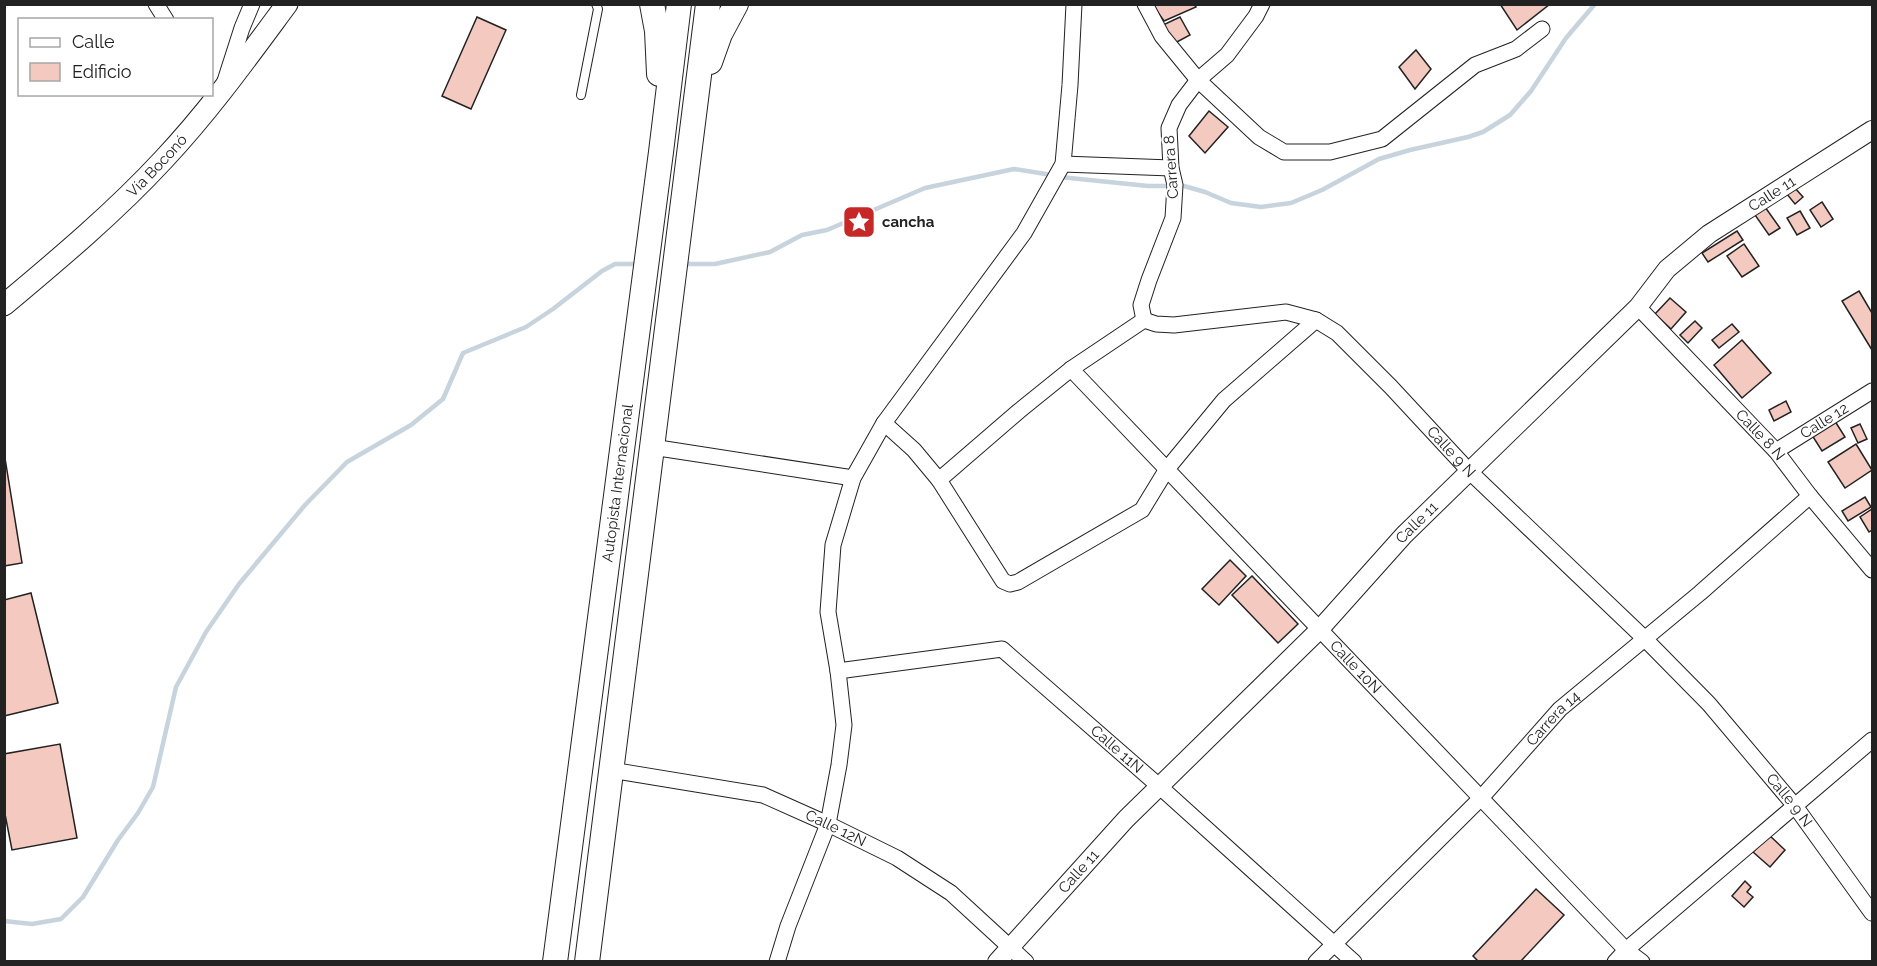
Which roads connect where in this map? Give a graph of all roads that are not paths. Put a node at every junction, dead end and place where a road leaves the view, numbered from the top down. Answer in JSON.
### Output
{"nodes":[{"id":1,"x":156,"y":4,"type":"edge"},
{"id":2,"x":252,"y":4,"type":"edge"},
{"id":3,"x":287,"y":4,"type":"edge"},
{"id":4,"x":596,"y":4,"type":"edge"},
{"id":5,"x":652,"y":4,"type":"edge"},
{"id":6,"x":679,"y":4,"type":"edge"},
{"id":7,"x":708,"y":4,"type":"edge"},
{"id":8,"x":735,"y":4,"type":"edge"},
{"id":9,"x":1074,"y":4,"type":"edge"},
{"id":10,"x":1145,"y":4,"type":"edge"},
{"id":11,"x":1262,"y":4,"type":"edge"},
{"id":12,"x":165,"y":18,"type":"edge"},
{"id":13,"x":1542,"y":29,"type":"dead end"},
{"id":14,"x":1198,"y":80,"type":"junction"},
{"id":15,"x":222,"y":92,"type":"junction"},
{"id":16,"x":581,"y":95,"type":"dead end"},
{"id":17,"x":694,"y":110,"type":"junction"},
{"id":18,"x":1872,"y":132,"type":"edge"},
{"id":19,"x":661,"y":152,"type":"junction"},
{"id":20,"x":1063,"y":164,"type":"junction"},
{"id":21,"x":1171,"y":168,"type":"junction"},
{"id":22,"x":4,"y":305,"type":"edge"},
{"id":23,"x":1638,"y":306,"type":"junction"},
{"id":24,"x":1144,"y":320,"type":"junction"},
{"id":25,"x":1316,"y":320,"type":"junction"},
{"id":26,"x":1071,"y":369,"type":"junction"},
{"id":27,"x":1872,"y":392,"type":"edge"},
{"id":28,"x":884,"y":423,"type":"junction"},
{"id":29,"x":652,"y":447,"type":"junction"},
{"id":30,"x":1776,"y":451,"type":"junction"},
{"id":31,"x":1167,"y":469,"type":"junction"},
{"id":32,"x":1469,"y":471,"type":"junction"},
{"id":33,"x":853,"y":478,"type":"junction"},
{"id":34,"x":939,"y":480,"type":"junction"},
{"id":35,"x":1810,"y":496,"type":"junction"},
{"id":36,"x":1872,"y":570,"type":"edge"},
{"id":37,"x":1319,"y":630,"type":"junction"},
{"id":38,"x":1644,"y":638,"type":"junction"},
{"id":39,"x":838,"y":671,"type":"junction"},
{"id":40,"x":1872,"y":740,"type":"edge"},
{"id":41,"x":611,"y":770,"type":"junction"},
{"id":42,"x":1160,"y":786,"type":"junction"},
{"id":43,"x":1481,"y":798,"type":"junction"},
{"id":44,"x":1796,"y":806,"type":"junction"},
{"id":45,"x":828,"y":824,"type":"junction"},
{"id":46,"x":1872,"y":914,"type":"edge"},
{"id":47,"x":1334,"y":943,"type":"junction"},
{"id":48,"x":1011,"y":947,"type":"junction"},
{"id":49,"x":1626,"y":950,"type":"junction"},
{"id":50,"x":555,"y":962,"type":"edge"},
{"id":51,"x":587,"y":962,"type":"edge"},
{"id":52,"x":777,"y":962,"type":"edge"},
{"id":53,"x":997,"y":962,"type":"edge"},
{"id":54,"x":1026,"y":962,"type":"edge"},
{"id":55,"x":1316,"y":962,"type":"edge"},
{"id":56,"x":1354,"y":962,"type":"edge"},
{"id":57,"x":1615,"y":962,"type":"edge"},
{"id":58,"x":1642,"y":962,"type":"edge"}],
"edges":[{"from":1,"to":12,"type":"street"},
{"from":2,"to":15,"type":"street"},
{"from":3,"to":15,"type":"main road","name":"Vía Boconó"},
{"from":4,"to":16,"type":"lane"},
{"from":5,"to":19,"type":"highway"},
{"from":6,"to":19,"type":"highway","name":"Autopista Internacional"},
{"from":7,"to":17,"type":"highway","name":"Autopista Internacional"},
{"from":8,"to":17,"type":"highway"},
{"from":9,"to":20,"type":"street"},
{"from":10,"to":14,"type":"street"},
{"from":11,"to":14,"type":"street","name":"Carrera 8"},
{"from":13,"to":14,"type":"street"},
{"from":14,"to":21,"type":"street","name":"Carrera 8"},
{"from":15,"to":22,"type":"main road","name":"Vía Boconó"},
{"from":17,"to":29,"type":"highway","name":"Autopista Internacional"},
{"from":18,"to":23,"type":"street","name":"Calle 11"},
{"from":19,"to":50,"type":"highway","name":"Autopista Internacional"},
{"from":20,"to":21,"type":"street"},
{"from":20,"to":28,"type":"street"},
{"from":21,"to":24,"type":"street","name":"Carrera 8"},
{"from":23,"to":30,"type":"street","name":"Calle 8 N"},
{"from":23,"to":32,"type":"street","name":"Calle 11"},
{"from":24,"to":25,"type":"street","name":"Calle 9 N"},
{"from":24,"to":26,"type":"street"},
{"from":25,"to":31,"type":"street"},
{"from":25,"to":32,"type":"street","name":"Calle 9 N"},
{"from":26,"to":31,"type":"street","name":"Calle 10N"},
{"from":26,"to":34,"type":"street"},
{"from":27,"to":30,"type":"street","name":"Calle 12"},
{"from":28,"to":33,"type":"street"},
{"from":28,"to":34,"type":"street"},
{"from":29,"to":33,"type":"street"},
{"from":29,"to":41,"type":"highway","name":"Autopista Internacional"},
{"from":30,"to":35,"type":"street","name":"Calle 8 N"},
{"from":31,"to":34,"type":"street"},
{"from":31,"to":37,"type":"street","name":"Calle 10N"},
{"from":32,"to":37,"type":"street","name":"Calle 11"},
{"from":32,"to":38,"type":"street","name":"Calle 9 N"},
{"from":33,"to":39,"type":"street"},
{"from":35,"to":36,"type":"street","name":"Calle 8 N"},
{"from":35,"to":38,"type":"street","name":"Carrera 14"},
{"from":37,"to":42,"type":"street","name":"Calle 11"},
{"from":37,"to":43,"type":"street","name":"Calle 10N"},
{"from":38,"to":43,"type":"street","name":"Carrera 14"},
{"from":38,"to":44,"type":"street","name":"Calle 9 N"},
{"from":39,"to":42,"type":"street","name":"Calle 11N"},
{"from":39,"to":45,"type":"street"},
{"from":40,"to":44,"type":"street"},
{"from":41,"to":45,"type":"street","name":"Calle 12N"},
{"from":41,"to":51,"type":"highway","name":"Autopista Internacional"},
{"from":42,"to":47,"type":"street","name":"Calle 11N"},
{"from":42,"to":48,"type":"street","name":"Calle 11"},
{"from":43,"to":47,"type":"street","name":"Carrera 14"},
{"from":43,"to":49,"type":"street","name":"Calle 10N"},
{"from":44,"to":46,"type":"street","name":"Calle 9 N"},
{"from":44,"to":49,"type":"street"},
{"from":45,"to":48,"type":"street","name":"Calle 12N"},
{"from":45,"to":52,"type":"street"},
{"from":47,"to":55,"type":"street","name":"Carrera 14"},
{"from":47,"to":56,"type":"street","name":"Calle 11N"},
{"from":48,"to":53,"type":"street","name":"Calle 11"},
{"from":48,"to":54,"type":"street","name":"Calle 12N"},
{"from":49,"to":57,"type":"street"},
{"from":49,"to":58,"type":"street","name":"Calle 10N"}]}
